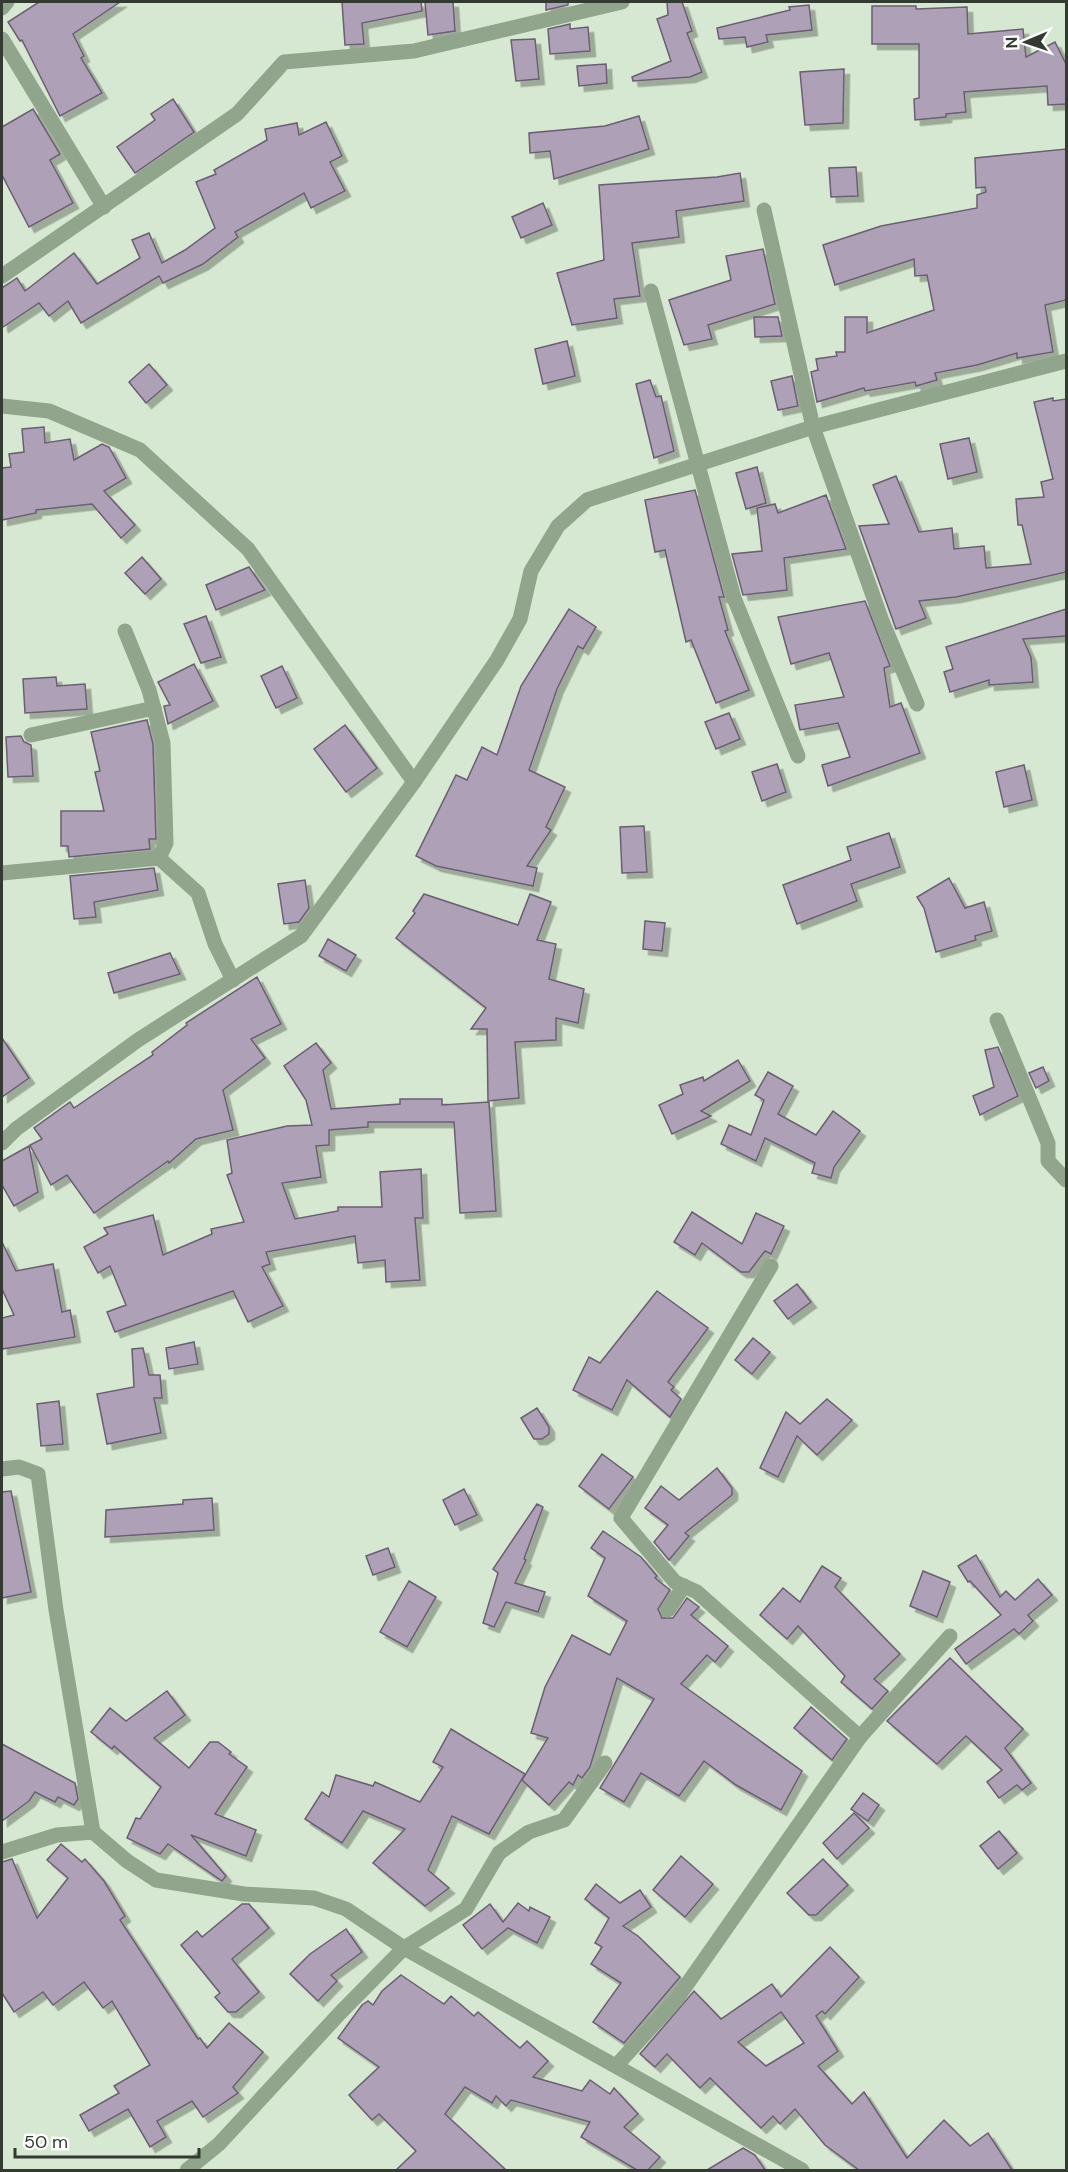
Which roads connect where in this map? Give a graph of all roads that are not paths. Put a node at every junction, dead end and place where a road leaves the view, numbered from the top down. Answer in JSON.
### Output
{"nodes":[{"id":1,"x":7,"y":2,"type":"edge"},
{"id":2,"x":622,"y":2,"type":"edge"},
{"id":3,"x":2,"y":8,"type":"edge"},
{"id":4,"x":2,"y":39,"type":"edge"},
{"id":5,"x":104,"y":207,"type":"junction"},
{"id":6,"x":764,"y":210,"type":"dead end"},
{"id":7,"x":2,"y":276,"type":"edge"},
{"id":8,"x":651,"y":291,"type":"dead end"},
{"id":9,"x":1066,"y":362,"type":"edge"},
{"id":10,"x":2,"y":406,"type":"edge"},
{"id":11,"x":813,"y":427,"type":"junction"},
{"id":12,"x":697,"y":464,"type":"junction"},
{"id":13,"x":125,"y":631,"type":"dead end"},
{"id":14,"x":917,"y":704,"type":"dead end"},
{"id":15,"x":154,"y":708,"type":"junction"},
{"id":16,"x":31,"y":735,"type":"dead end"},
{"id":17,"x":798,"y":756,"type":"dead end"},
{"id":18,"x":414,"y":782,"type":"junction"},
{"id":19,"x":159,"y":858,"type":"junction"},
{"id":20,"x":2,"y":873,"type":"edge"},
{"id":21,"x":233,"y":980,"type":"junction"},
{"id":22,"x":997,"y":1020,"type":"dead end"},
{"id":23,"x":2,"y":1143,"type":"edge"},
{"id":24,"x":1066,"y":1180,"type":"edge"},
{"id":25,"x":771,"y":1266,"type":"dead end"},
{"id":26,"x":2,"y":1469,"type":"edge"},
{"id":27,"x":684,"y":1586,"type":"junction"},
{"id":28,"x":668,"y":1610,"type":"dead end"},
{"id":29,"x":951,"y":1636,"type":"dead end"},
{"id":30,"x":860,"y":1737,"type":"junction"},
{"id":31,"x":605,"y":1763,"type":"dead end"},
{"id":32,"x":93,"y":1832,"type":"junction"},
{"id":33,"x":2,"y":1852,"type":"edge"},
{"id":34,"x":404,"y":1948,"type":"junction"},
{"id":35,"x":616,"y":2066,"type":"junction"},
{"id":36,"x":187,"y":2170,"type":"edge"},
{"id":37,"x":802,"y":2170,"type":"edge"}],
"edges":[{"from":1,"to":3,"type":"street"},
{"from":2,"to":5,"type":"street"},
{"from":4,"to":5,"type":"street"},
{"from":5,"to":7,"type":"street"},
{"from":6,"to":11,"type":"street"},
{"from":8,"to":12,"type":"street"},
{"from":9,"to":11,"type":"street"},
{"from":10,"to":18,"type":"street"},
{"from":11,"to":12,"type":"street"},
{"from":11,"to":14,"type":"street"},
{"from":12,"to":17,"type":"street"},
{"from":12,"to":18,"type":"street"},
{"from":13,"to":15,"type":"street"},
{"from":15,"to":16,"type":"street"},
{"from":15,"to":19,"type":"street"},
{"from":18,"to":21,"type":"street"},
{"from":19,"to":20,"type":"street"},
{"from":19,"to":21,"type":"street"},
{"from":21,"to":23,"type":"street"},
{"from":22,"to":24,"type":"street"},
{"from":25,"to":27,"type":"street"},
{"from":26,"to":32,"type":"street"},
{"from":27,"to":28,"type":"street"},
{"from":27,"to":30,"type":"street"},
{"from":29,"to":30,"type":"street"},
{"from":30,"to":35,"type":"street"},
{"from":31,"to":34,"type":"street"},
{"from":32,"to":33,"type":"street"},
{"from":32,"to":34,"type":"street"},
{"from":34,"to":35,"type":"street"},
{"from":34,"to":36,"type":"street"},
{"from":35,"to":37,"type":"street"}]}
